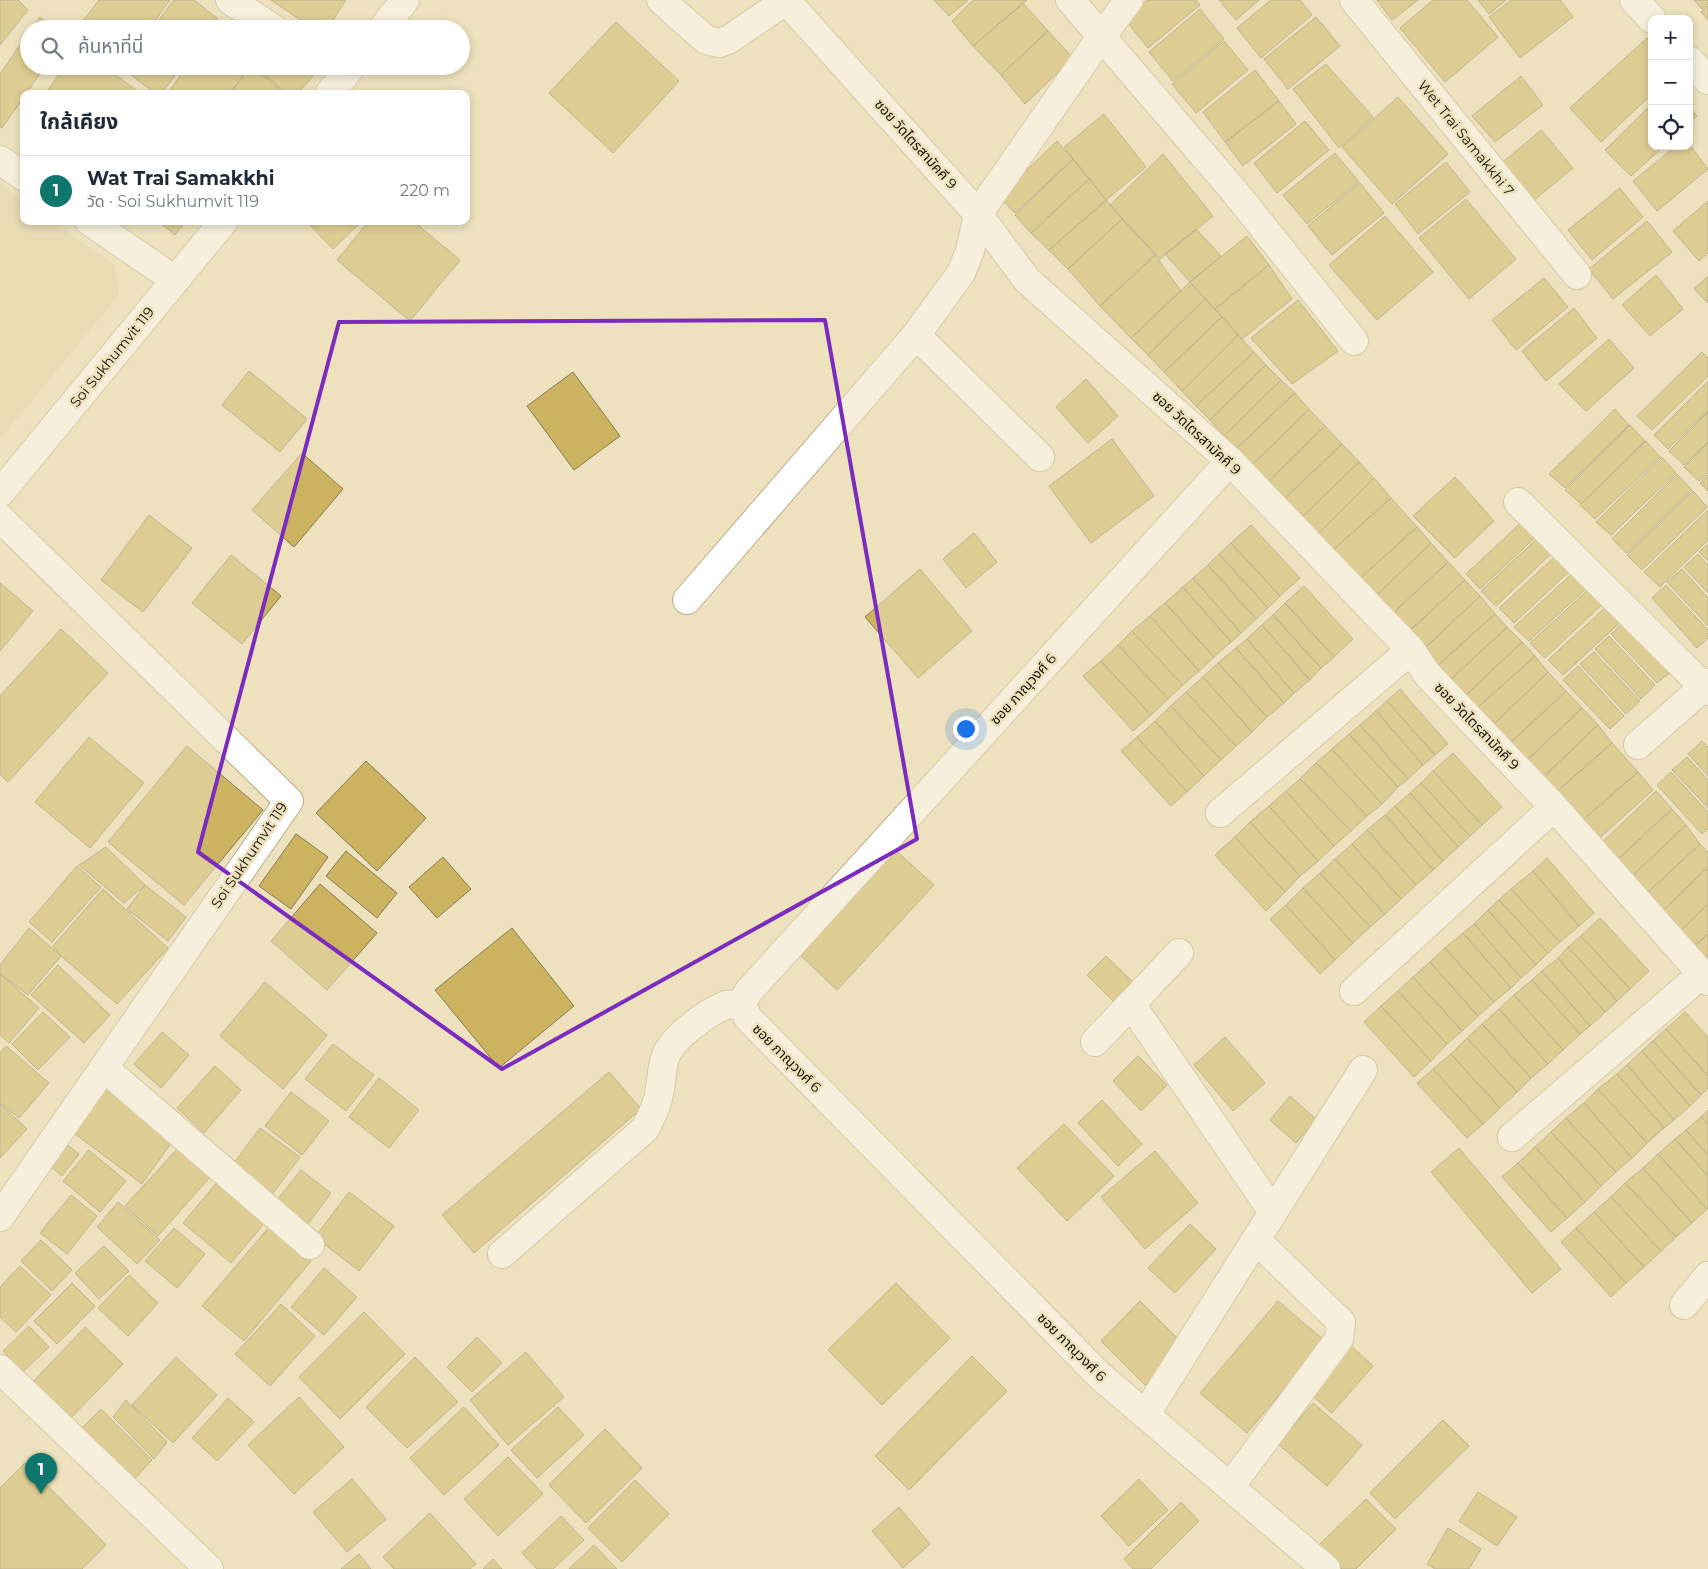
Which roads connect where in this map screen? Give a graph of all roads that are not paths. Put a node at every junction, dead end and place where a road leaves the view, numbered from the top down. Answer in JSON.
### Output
{"nodes":[{"id":1,"x":230,"y":0,"type":"edge"},
{"id":2,"x":405,"y":0,"type":"edge"},
{"id":3,"x":660,"y":0,"type":"edge"},
{"id":4,"x":1070,"y":0,"type":"edge"},
{"id":5,"x":1129,"y":0,"type":"edge"},
{"id":6,"x":1354,"y":0,"type":"edge"},
{"id":7,"x":1634,"y":0,"type":"edge"},
{"id":8,"x":1648,"y":15,"type":"edge"},
{"id":9,"x":260,"y":20,"type":"edge"},
{"id":10,"x":389,"y":20,"type":"edge"},
{"id":11,"x":1101,"y":37,"type":"junction"},
{"id":12,"x":1693,"y":64,"type":"edge"},
{"id":13,"x":1708,"y":80,"type":"edge"},
{"id":14,"x":0,"y":160,"type":"edge"},
{"id":15,"x":20,"y":174,"type":"edge"},
{"id":16,"x":978,"y":214,"type":"junction"},
{"id":17,"x":95,"y":225,"type":"edge"},
{"id":18,"x":221,"y":225,"type":"edge"},
{"id":19,"x":1577,"y":276,"type":"dead end"},
{"id":20,"x":175,"y":280,"type":"junction"},
{"id":21,"x":916,"y":335,"type":"junction"},
{"id":22,"x":1354,"y":341,"type":"dead end"},
{"id":23,"x":1040,"y":457,"type":"dead end"},
{"id":24,"x":1230,"y":461,"type":"junction"},
{"id":25,"x":0,"y":493,"type":"edge"},
{"id":26,"x":1518,"y":502,"type":"dead end"},
{"id":27,"x":0,"y":518,"type":"edge"},
{"id":28,"x":687,"y":600,"type":"dead end"},
{"id":29,"x":1411,"y":650,"type":"junction"},
{"id":30,"x":1707,"y":687,"type":"edge"},
{"id":31,"x":1638,"y":745,"type":"dead end"},
{"id":32,"x":1554,"y":807,"type":"junction"},
{"id":33,"x":1220,"y":813,"type":"dead end"},
{"id":34,"x":1179,"y":953,"type":"dead end"},
{"id":35,"x":1705,"y":978,"type":"edge"},
{"id":36,"x":1354,"y":991,"type":"dead end"},
{"id":37,"x":1131,"y":1004,"type":"junction"},
{"id":38,"x":742,"y":1005,"type":"junction"},
{"id":39,"x":1095,"y":1042,"type":"dead end"},
{"id":40,"x":104,"y":1068,"type":"junction"},
{"id":41,"x":1363,"y":1070,"type":"dead end"},
{"id":42,"x":1512,"y":1137,"type":"dead end"},
{"id":43,"x":1273,"y":1212,"type":"junction"},
{"id":44,"x":0,"y":1217,"type":"edge"},
{"id":45,"x":1256,"y":1240,"type":"junction"},
{"id":46,"x":310,"y":1246,"type":"dead end"},
{"id":47,"x":502,"y":1254,"type":"dead end"},
{"id":48,"x":1708,"y":1276,"type":"edge"},
{"id":49,"x":1684,"y":1305,"type":"dead end"},
{"id":50,"x":0,"y":1370,"type":"edge"},
{"id":51,"x":1145,"y":1415,"type":"junction"},
{"id":52,"x":1230,"y":1487,"type":"junction"},
{"id":53,"x":209,"y":1569,"type":"edge"},
{"id":54,"x":1326,"y":1569,"type":"edge"}],
"edges":[{"from":1,"to":9,"type":"street"},
{"from":2,"to":10,"type":"street"},
{"from":3,"to":16,"type":"street","name":"ซอย วัดไตรสามัคคี 9"},
{"from":4,"to":11,"type":"street"},
{"from":5,"to":11,"type":"street"},
{"from":6,"to":19,"type":"street","name":"Wet Trai Samakkhi 7"},
{"from":7,"to":8,"type":"street"},
{"from":11,"to":16,"type":"street"},
{"from":11,"to":22,"type":"street"},
{"from":12,"to":13,"type":"street"},
{"from":14,"to":15,"type":"street"},
{"from":16,"to":21,"type":"street"},
{"from":16,"to":24,"type":"street","name":"ซอย วัดไตรสามัคคี 9"},
{"from":17,"to":20,"type":"street"},
{"from":18,"to":20,"type":"street","name":"Soi Sukhumvit 119"},
{"from":20,"to":25,"type":"street","name":"Soi Sukhumvit 119"},
{"from":21,"to":23,"type":"street"},
{"from":21,"to":28,"type":"street"},
{"from":24,"to":29,"type":"street","name":"ซอย วัดไตรสามัคคี 9"},
{"from":24,"to":38,"type":"street","name":"ซอย ภาณุวงศ์ 6"},
{"from":26,"to":30,"type":"street"},
{"from":27,"to":40,"type":"street","name":"Soi Sukhumvit 119"},
{"from":29,"to":32,"type":"street","name":"ซอย วัดไตรสามัคคี 9"},
{"from":29,"to":33,"type":"street"},
{"from":30,"to":31,"type":"street"},
{"from":32,"to":35,"type":"street","name":"ซอย วัดไตรสามัคคี 9"},
{"from":32,"to":36,"type":"street"},
{"from":34,"to":37,"type":"street"},
{"from":35,"to":42,"type":"street"},
{"from":37,"to":39,"type":"street"},
{"from":37,"to":43,"type":"street"},
{"from":38,"to":47,"type":"street"},
{"from":38,"to":51,"type":"street","name":"ซอย ภาณุวงศ์ 6"},
{"from":40,"to":44,"type":"street","name":"Soi Sukhumvit 119"},
{"from":40,"to":46,"type":"street"},
{"from":41,"to":43,"type":"street"},
{"from":43,"to":45,"type":"street"},
{"from":45,"to":51,"type":"street"},
{"from":45,"to":52,"type":"street"},
{"from":48,"to":49,"type":"street"},
{"from":50,"to":53,"type":"street"},
{"from":51,"to":52,"type":"street","name":"ซอย ภาณุวงศ์ 6"},
{"from":52,"to":54,"type":"street","name":"ซอย ภาณุวงศ์ 6"}]}
